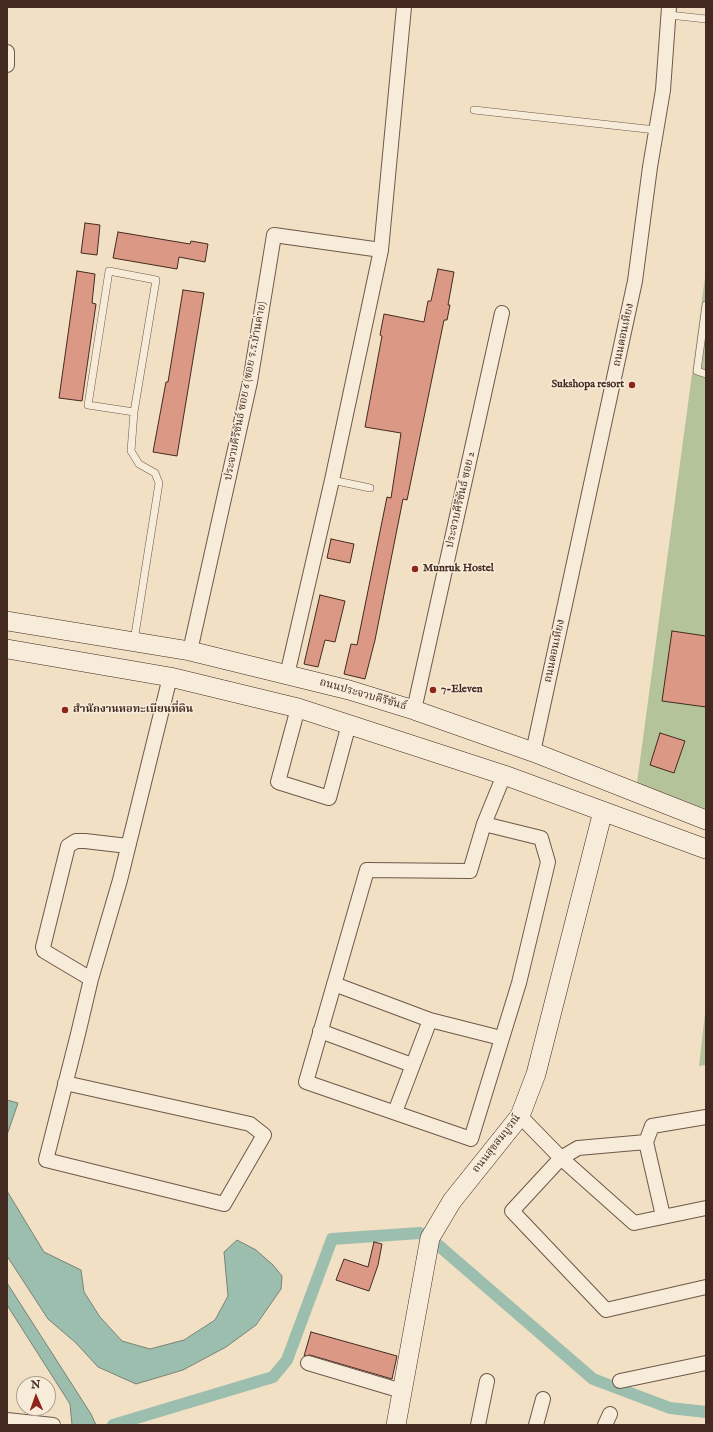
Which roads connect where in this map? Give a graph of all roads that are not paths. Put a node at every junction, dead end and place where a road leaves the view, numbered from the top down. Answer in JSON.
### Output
{"nodes":[{"id":1,"x":404,"y":7,"type":"edge"},
{"id":2,"x":669,"y":11,"type":"edge"},
{"id":3,"x":706,"y":19,"type":"edge"},
{"id":4,"x":7,"y":52,"type":"edge"},
{"id":5,"x":7,"y":64,"type":"edge"},
{"id":6,"x":474,"y":110,"type":"dead end"},
{"id":7,"x":656,"y":130,"type":"junction"},
{"id":8,"x":381,"y":250,"type":"junction"},
{"id":9,"x":706,"y":305,"type":"edge"},
{"id":10,"x":502,"y":313,"type":"dead end"},
{"id":11,"x":706,"y":374,"type":"edge"},
{"id":12,"x":134,"y":412,"type":"junction"},
{"id":13,"x":332,"y":480,"type":"junction"},
{"id":14,"x":370,"y":488,"type":"dead end"},
{"id":15,"x":7,"y":621,"type":"edge"},
{"id":16,"x":134,"y":642,"type":"junction"},
{"id":17,"x":7,"y":648,"type":"edge"},
{"id":18,"x":190,"y":652,"type":"junction"},
{"id":19,"x":287,"y":675,"type":"junction"},
{"id":20,"x":170,"y":677,"type":"junction"},
{"id":21,"x":298,"y":708,"type":"junction"},
{"id":22,"x":414,"y":710,"type":"junction"},
{"id":23,"x":349,"y":724,"type":"junction"},
{"id":24,"x":533,"y":752,"type":"junction"},
{"id":25,"x":504,"y":775,"type":"junction"},
{"id":26,"x":603,"y":811,"type":"junction"},
{"id":27,"x":706,"y":820,"type":"edge"},
{"id":28,"x":484,"y":824,"type":"junction"},
{"id":29,"x":128,"y":846,"type":"junction"},
{"id":30,"x":706,"y":849,"type":"edge"},
{"id":31,"x":91,"y":979,"type":"junction"},
{"id":32,"x":334,"y":984,"type":"junction"},
{"id":33,"x":430,"y":1020,"type":"junction"},
{"id":34,"x":320,"y":1031,"type":"junction"},
{"id":35,"x":501,"y":1038,"type":"junction"},
{"id":36,"x":412,"y":1065,"type":"junction"},
{"id":37,"x":65,"y":1083,"type":"junction"},
{"id":38,"x":395,"y":1112,"type":"junction"},
{"id":39,"x":520,"y":1116,"type":"junction"},
{"id":40,"x":706,"y":1117,"type":"edge"},
{"id":41,"x":646,"y":1142,"type":"junction"},
{"id":42,"x":561,"y":1158,"type":"junction"},
{"id":43,"x":706,"y":1208,"type":"edge"},
{"id":44,"x":663,"y":1216,"type":"junction"},
{"id":45,"x":706,"y":1287,"type":"edge"},
{"id":46,"x":308,"y":1362,"type":"dead end"},
{"id":47,"x":706,"y":1363,"type":"edge"},
{"id":48,"x":620,"y":1380,"type":"dead end"},
{"id":49,"x":487,"y":1381,"type":"dead end"},
{"id":50,"x":402,"y":1391,"type":"junction"},
{"id":51,"x":542,"y":1399,"type":"dead end"},
{"id":52,"x":7,"y":1420,"type":"edge"},
{"id":53,"x":53,"y":1425,"type":"edge"},
{"id":54,"x":396,"y":1425,"type":"edge"},
{"id":55,"x":478,"y":1425,"type":"edge"},
{"id":56,"x":536,"y":1425,"type":"edge"}],
"edges":[{"from":1,"to":8,"type":"street"},
{"from":2,"to":3,"type":"lane"},
{"from":2,"to":7,"type":"street","name":"ถนนดอนเหียง"},
{"from":4,"to":5,"type":"street"},
{"from":6,"to":7,"type":"lane"},
{"from":7,"to":24,"type":"street","name":"ถนนดอนเหียง"},
{"from":8,"to":13,"type":"street"},
{"from":8,"to":18,"type":"street","name":"ประจวบคีรีขันธ์ ซอย 6 (ซอย ร.ร.บ้านค่าย)"},
{"from":9,"to":11,"type":"lane"},
{"from":10,"to":22,"type":"street","name":"ประจวบคีรีขันธ์ ซอย 2"},
{"from":12,"to":12,"type":"lane"},
{"from":12,"to":16,"type":"lane"},
{"from":13,"to":14,"type":"lane"},
{"from":13,"to":19,"type":"street"},
{"from":15,"to":16,"type":"main road","name":"ถนนประจวบคีรีขันธ์"},
{"from":16,"to":18,"type":"main road","name":"ถนนประจวบคีรีขันธ์"},
{"from":17,"to":20,"type":"main road"},
{"from":18,"to":19,"type":"main road","name":"ถนนประจวบคีรีขันธ์"},
{"from":19,"to":22,"type":"main road","name":"ถนนประจวบคีรีขันธ์"},
{"from":20,"to":21,"type":"main road"},
{"from":20,"to":29,"type":"street"},
{"from":21,"to":23,"type":"main road"},
{"from":21,"to":23,"type":"street"},
{"from":22,"to":24,"type":"main road","name":"ถนนประจวบคีรีขันธ์"},
{"from":23,"to":25,"type":"main road"},
{"from":24,"to":27,"type":"main road","name":"ถนนประจวบคีรีขันธ์"},
{"from":25,"to":26,"type":"main road"},
{"from":25,"to":28,"type":"street"},
{"from":26,"to":30,"type":"main road"},
{"from":26,"to":39,"type":"main road","name":"ถนนสุขสมบูรณ์"},
{"from":28,"to":32,"type":"street"},
{"from":28,"to":35,"type":"street"},
{"from":29,"to":31,"type":"street"},
{"from":29,"to":31,"type":"street"},
{"from":31,"to":37,"type":"street"},
{"from":32,"to":33,"type":"street"},
{"from":32,"to":34,"type":"street"},
{"from":33,"to":35,"type":"street"},
{"from":33,"to":36,"type":"street"},
{"from":34,"to":36,"type":"street"},
{"from":34,"to":38,"type":"street"},
{"from":35,"to":38,"type":"street"},
{"from":36,"to":38,"type":"street"},
{"from":37,"to":37,"type":"street"},
{"from":39,"to":42,"type":"street"},
{"from":39,"to":50,"type":"main road","name":"ถนนสุขสมบูรณ์"},
{"from":40,"to":41,"type":"street"},
{"from":41,"to":42,"type":"street"},
{"from":41,"to":44,"type":"street"},
{"from":42,"to":44,"type":"street"},
{"from":42,"to":45,"type":"street"},
{"from":43,"to":44,"type":"street"},
{"from":46,"to":50,"type":"street"},
{"from":47,"to":48,"type":"street"},
{"from":49,"to":55,"type":"street"},
{"from":50,"to":54,"type":"main road","name":"ถนนสุขสมบูรณ์"},
{"from":51,"to":56,"type":"street"},
{"from":52,"to":53,"type":"street"}]}
